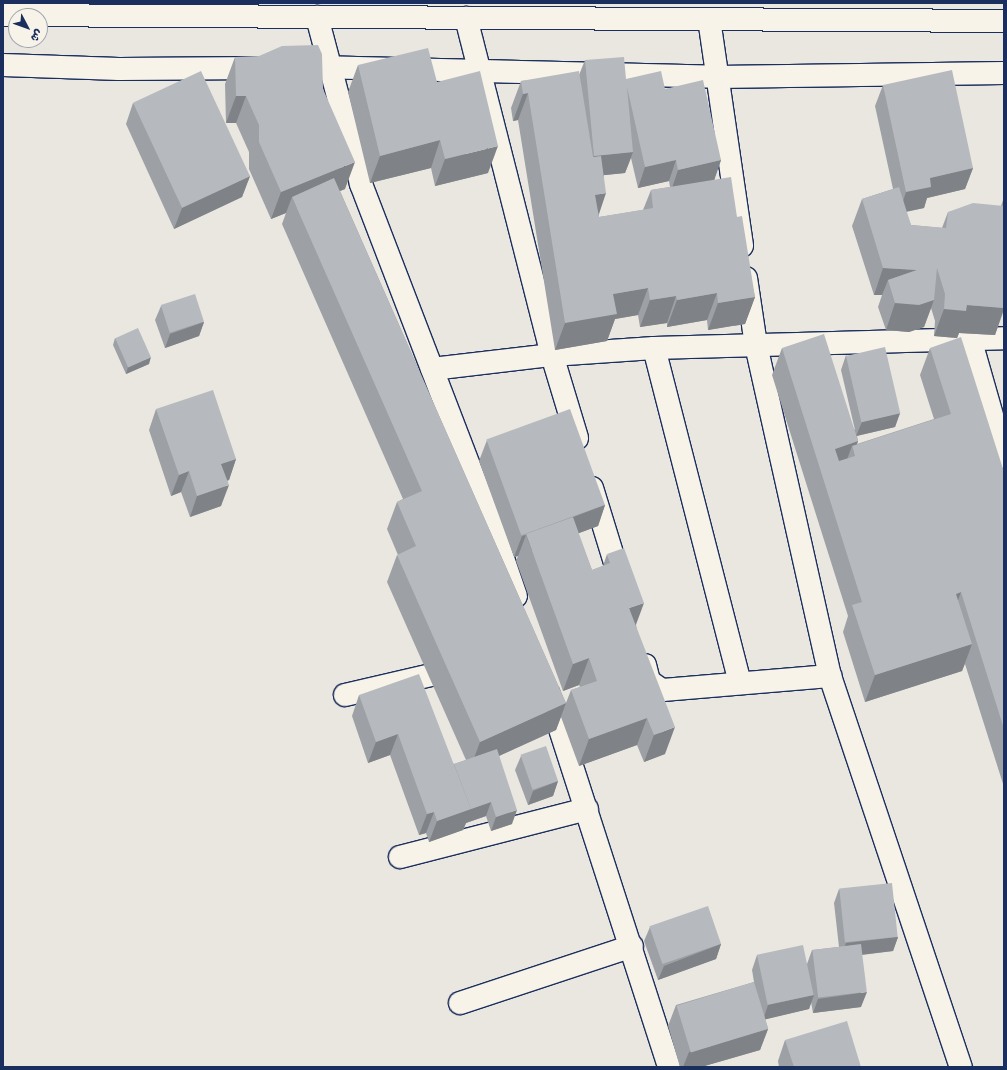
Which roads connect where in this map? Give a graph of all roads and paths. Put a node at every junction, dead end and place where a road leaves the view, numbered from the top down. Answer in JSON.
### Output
{"nodes":[{"id":1,"x":3,"y":15,"type":"edge"},
{"id":2,"x":317,"y":17,"type":"junction"},
{"id":3,"x":466,"y":18,"type":"junction"},
{"id":4,"x":709,"y":19,"type":"junction"},
{"id":5,"x":1004,"y":21,"type":"edge"},
{"id":6,"x":3,"y":65,"type":"edge"},
{"id":7,"x":330,"y":67,"type":"junction"},
{"id":8,"x":481,"y":72,"type":"junction"},
{"id":9,"x":1004,"y":73,"type":"edge"},
{"id":10,"x":717,"y":77,"type":"junction"},
{"id":11,"x":970,"y":338,"type":"junction"},
{"id":12,"x":1004,"y":338,"type":"edge"},
{"id":13,"x":756,"y":345,"type":"junction"},
{"id":14,"x":654,"y":348,"type":"junction"},
{"id":15,"x":552,"y":355,"type":"junction"},
{"id":16,"x":432,"y":369,"type":"junction"},
{"id":17,"x":1004,"y":457,"type":"edge"},
{"id":18,"x":627,"y":604,"type":"edge"},
{"id":19,"x":522,"y":614,"type":"edge"},
{"id":20,"x":638,"y":642,"type":"edge"},
{"id":21,"x":473,"y":665,"type":"edge"},
{"id":22,"x":542,"y":674,"type":"edge"},
{"id":23,"x":830,"y":676,"type":"junction"},
{"id":24,"x":740,"y":683,"type":"junction"},
{"id":25,"x":345,"y":695,"type":"dead end"},
{"id":26,"x":587,"y":809,"type":"junction"},
{"id":27,"x":400,"y":857,"type":"dead end"},
{"id":28,"x":632,"y":946,"type":"junction"},
{"id":29,"x":460,"y":1003,"type":"dead end"},
{"id":30,"x":669,"y":1067,"type":"edge"},
{"id":31,"x":961,"y":1067,"type":"edge"}],
"edges":[{"from":1,"to":2,"type":"main road"},
{"from":2,"to":3,"type":"main road"},
{"from":2,"to":7,"type":"main road"},
{"from":3,"to":4,"type":"main road"},
{"from":3,"to":8,"type":"main road"},
{"from":4,"to":5,"type":"main road"},
{"from":4,"to":10,"type":"main road"},
{"from":6,"to":7,"type":"main road"},
{"from":7,"to":8,"type":"main road"},
{"from":7,"to":16,"type":"main road"},
{"from":8,"to":10,"type":"main road"},
{"from":8,"to":15,"type":"main road"},
{"from":9,"to":10,"type":"main road"},
{"from":10,"to":13,"type":"main road"},
{"from":11,"to":12,"type":"main road"},
{"from":11,"to":13,"type":"main road"},
{"from":11,"to":17,"type":"main road"},
{"from":13,"to":14,"type":"main road"},
{"from":13,"to":23,"type":"main road"},
{"from":14,"to":15,"type":"main road"},
{"from":14,"to":24,"type":"main road"},
{"from":15,"to":16,"type":"main road"},
{"from":15,"to":18,"type":"main road"},
{"from":16,"to":19,"type":"main road"},
{"from":20,"to":24,"type":"main road"},
{"from":21,"to":25,"type":"main road"},
{"from":22,"to":26,"type":"main road"},
{"from":23,"to":24,"type":"main road"},
{"from":23,"to":31,"type":"main road"},
{"from":26,"to":27,"type":"main road"},
{"from":26,"to":28,"type":"main road"},
{"from":28,"to":29,"type":"main road"},
{"from":28,"to":30,"type":"main road"}]}
